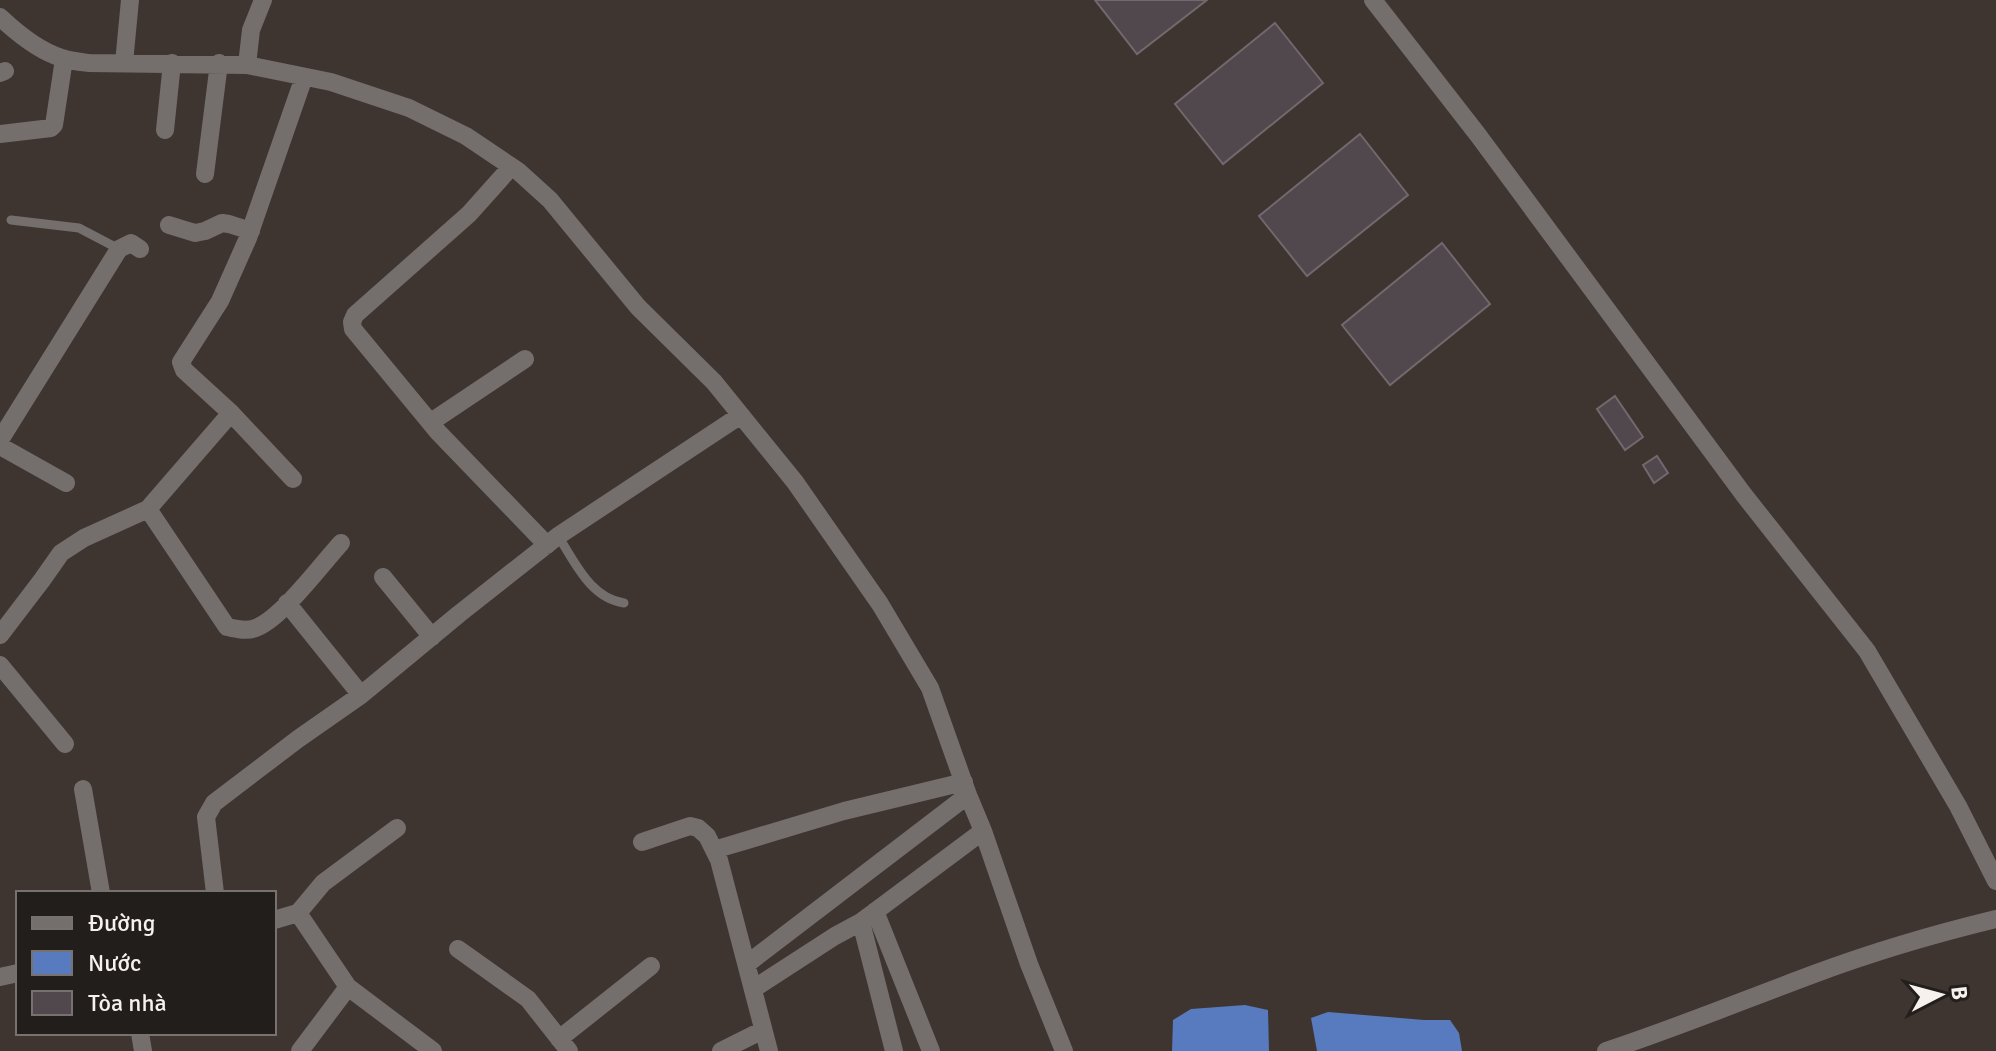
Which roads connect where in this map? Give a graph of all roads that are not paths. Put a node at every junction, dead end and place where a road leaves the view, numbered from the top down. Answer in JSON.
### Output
{"nodes":[{"id":1,"x":130,"y":0,"type":"edge"},
{"id":2,"x":248,"y":0,"type":"edge"},
{"id":3,"x":263,"y":0,"type":"edge"},
{"id":4,"x":1373,"y":0,"type":"edge"},
{"id":5,"x":0,"y":17,"type":"edge"},
{"id":6,"x":254,"y":24,"type":"junction"},
{"id":7,"x":64,"y":59,"type":"junction"},
{"id":8,"x":124,"y":63,"type":"junction"},
{"id":9,"x":172,"y":63,"type":"junction"},
{"id":10,"x":219,"y":63,"type":"junction"},
{"id":11,"x":247,"y":65,"type":"junction"},
{"id":12,"x":304,"y":77,"type":"junction"},
{"id":13,"x":165,"y":130,"type":"dead end"},
{"id":14,"x":0,"y":134,"type":"edge"},
{"id":15,"x":511,"y":167,"type":"junction"},
{"id":16,"x":205,"y":174,"type":"dead end"},
{"id":17,"x":11,"y":220,"type":"dead end"},
{"id":18,"x":169,"y":225,"type":"dead end"},
{"id":19,"x":251,"y":231,"type":"junction"},
{"id":20,"x":119,"y":249,"type":"junction"},
{"id":21,"x":140,"y":249,"type":"dead end"},
{"id":22,"x":525,"y":359,"type":"dead end"},
{"id":23,"x":231,"y":413,"type":"junction"},
{"id":24,"x":741,"y":415,"type":"junction"},
{"id":25,"x":431,"y":422,"type":"junction"},
{"id":26,"x":1,"y":438,"type":"edge"},
{"id":27,"x":293,"y":479,"type":"dead end"},
{"id":28,"x":66,"y":483,"type":"dead end"},
{"id":29,"x":148,"y":509,"type":"junction"},
{"id":30,"x":553,"y":541,"type":"junction"},
{"id":31,"x":341,"y":543,"type":"dead end"},
{"id":32,"x":383,"y":577,"type":"dead end"},
{"id":33,"x":287,"y":603,"type":"junction"},
{"id":34,"x":624,"y":603,"type":"dead end"},
{"id":35,"x":0,"y":635,"type":"edge"},
{"id":36,"x":432,"y":637,"type":"junction"},
{"id":37,"x":0,"y":665,"type":"edge"},
{"id":38,"x":361,"y":695,"type":"junction"},
{"id":39,"x":65,"y":744,"type":"dead end"},
{"id":40,"x":966,"y":788,"type":"junction"},
{"id":41,"x":83,"y":789,"type":"dead end"},
{"id":42,"x":397,"y":828,"type":"dead end"},
{"id":43,"x":983,"y":831,"type":"junction"},
{"id":44,"x":642,"y":842,"type":"dead end"},
{"id":45,"x":714,"y":850,"type":"junction"},
{"id":46,"x":1996,"y":881,"type":"edge"},
{"id":47,"x":101,"y":891,"type":"edge"},
{"id":48,"x":215,"y":891,"type":"edge"},
{"id":49,"x":298,"y":913,"type":"junction"},
{"id":50,"x":868,"y":916,"type":"junction"},
{"id":51,"x":276,"y":919,"type":"edge"},
{"id":52,"x":1996,"y":919,"type":"edge"},
{"id":53,"x":458,"y":949,"type":"dead end"},
{"id":54,"x":747,"y":964,"type":"junction"},
{"id":55,"x":651,"y":966,"type":"dead end"},
{"id":56,"x":348,"y":987,"type":"junction"},
{"id":57,"x":753,"y":989,"type":"junction"},
{"id":58,"x":763,"y":1030,"type":"junction"},
{"id":59,"x":564,"y":1045,"type":"edge"},
{"id":60,"x":300,"y":1051,"type":"edge"},
{"id":61,"x":433,"y":1051,"type":"edge"},
{"id":62,"x":721,"y":1051,"type":"edge"},
{"id":63,"x":769,"y":1051,"type":"edge"},
{"id":64,"x":894,"y":1051,"type":"edge"},
{"id":65,"x":931,"y":1051,"type":"edge"},
{"id":66,"x":1064,"y":1051,"type":"edge"},
{"id":67,"x":1606,"y":1051,"type":"edge"}],
"edges":[{"from":1,"to":8,"type":"street"},
{"from":2,"to":6,"type":"street"},
{"from":3,"to":6,"type":"street"},
{"from":4,"to":46,"type":"street"},
{"from":5,"to":7,"type":"street"},
{"from":6,"to":11,"type":"street"},
{"from":7,"to":8,"type":"street"},
{"from":7,"to":14,"type":"street"},
{"from":8,"to":9,"type":"street"},
{"from":9,"to":10,"type":"street"},
{"from":9,"to":13,"type":"street"},
{"from":10,"to":11,"type":"street"},
{"from":10,"to":16,"type":"street"},
{"from":11,"to":12,"type":"street"},
{"from":12,"to":15,"type":"street"},
{"from":12,"to":19,"type":"street"},
{"from":15,"to":24,"type":"street"},
{"from":15,"to":25,"type":"street"},
{"from":17,"to":20,"type":"lane"},
{"from":18,"to":19,"type":"street"},
{"from":19,"to":23,"type":"street"},
{"from":20,"to":21,"type":"street"},
{"from":20,"to":26,"type":"street"},
{"from":22,"to":25,"type":"street"},
{"from":23,"to":27,"type":"street"},
{"from":23,"to":29,"type":"street"},
{"from":24,"to":30,"type":"street"},
{"from":24,"to":40,"type":"street"},
{"from":25,"to":30,"type":"street"},
{"from":26,"to":28,"type":"street"},
{"from":29,"to":33,"type":"street"},
{"from":29,"to":35,"type":"street"},
{"from":30,"to":34,"type":"lane"},
{"from":30,"to":36,"type":"street"},
{"from":31,"to":33,"type":"street"},
{"from":32,"to":36,"type":"street"},
{"from":33,"to":38,"type":"street"},
{"from":36,"to":38,"type":"street"},
{"from":37,"to":39,"type":"street"},
{"from":38,"to":48,"type":"street"},
{"from":40,"to":43,"type":"street"},
{"from":40,"to":45,"type":"street"},
{"from":40,"to":54,"type":"street"},
{"from":41,"to":47,"type":"street"},
{"from":42,"to":49,"type":"street"},
{"from":43,"to":50,"type":"street"},
{"from":43,"to":66,"type":"street"},
{"from":44,"to":45,"type":"street"},
{"from":45,"to":54,"type":"street"},
{"from":49,"to":51,"type":"street"},
{"from":49,"to":56,"type":"street"},
{"from":50,"to":57,"type":"street"},
{"from":50,"to":64,"type":"street"},
{"from":50,"to":65,"type":"street"},
{"from":52,"to":67,"type":"street"},
{"from":53,"to":59,"type":"street"},
{"from":54,"to":57,"type":"street"},
{"from":55,"to":59,"type":"street"},
{"from":56,"to":60,"type":"street"},
{"from":56,"to":61,"type":"street"},
{"from":57,"to":58,"type":"street"},
{"from":58,"to":62,"type":"street"},
{"from":58,"to":63,"type":"street"}]}
